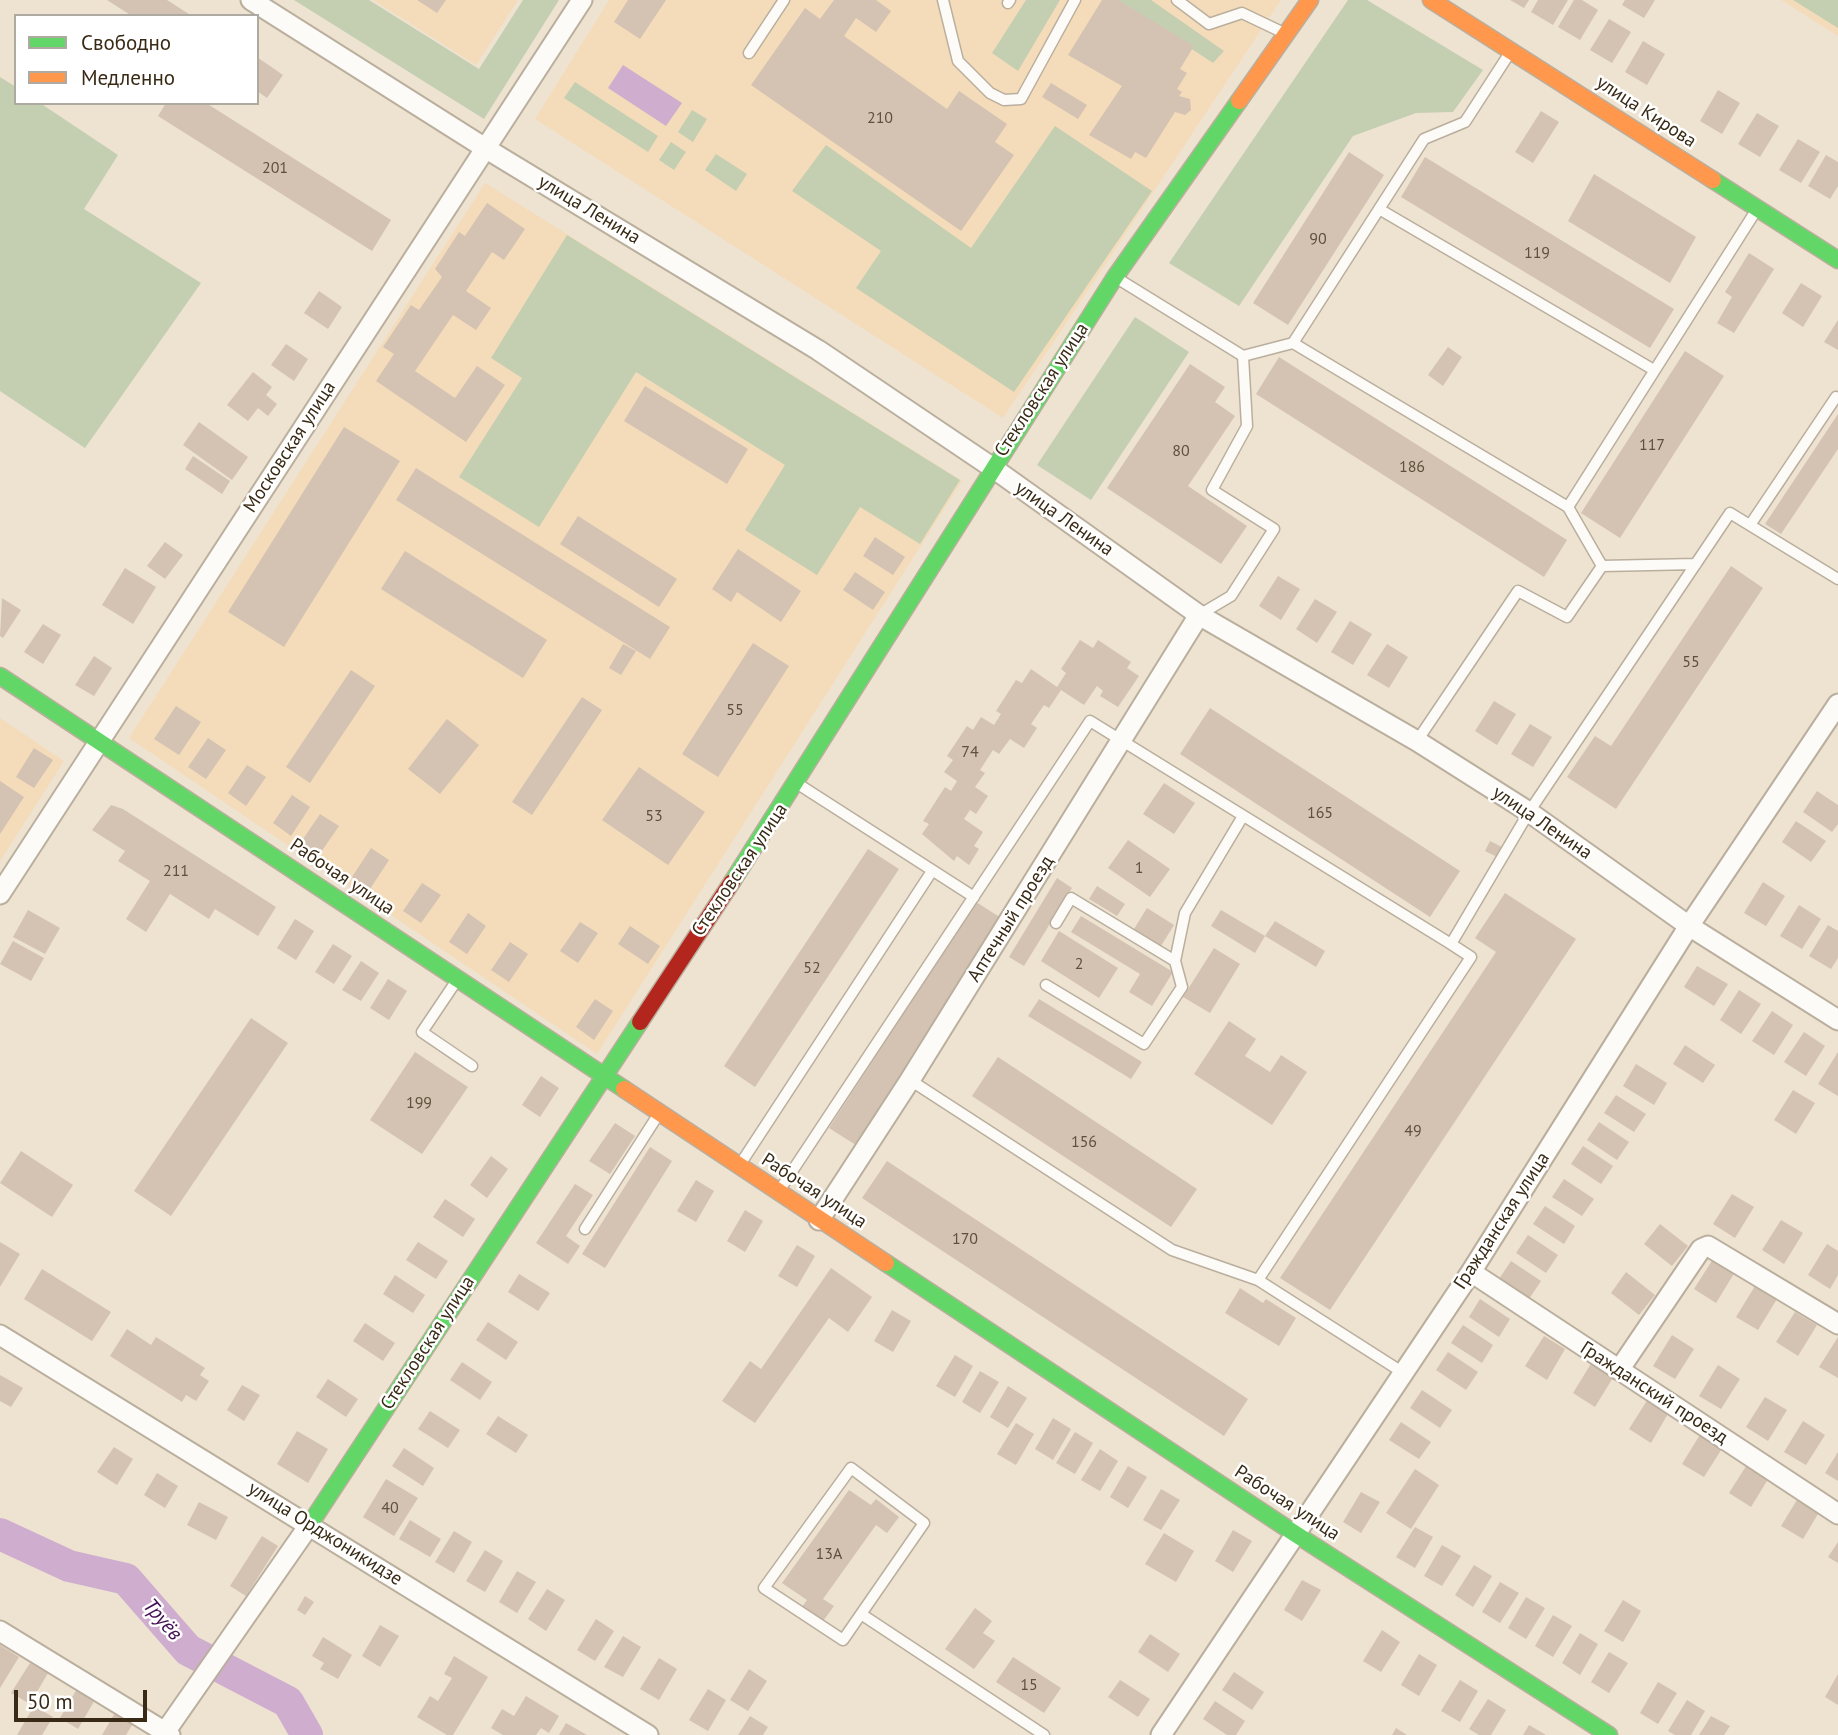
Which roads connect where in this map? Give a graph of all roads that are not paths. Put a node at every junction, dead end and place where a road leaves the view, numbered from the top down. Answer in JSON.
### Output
{"nodes":[{"id":1,"x":251,"y":0,"type":"edge"},
{"id":2,"x":582,"y":0,"type":"edge"},
{"id":3,"x":784,"y":0,"type":"edge"},
{"id":4,"x":943,"y":0,"type":"edge"},
{"id":5,"x":1075,"y":0,"type":"edge"},
{"id":6,"x":1177,"y":0,"type":"edge"},
{"id":7,"x":1310,"y":0,"type":"edge"},
{"id":8,"x":1431,"y":0,"type":"edge"},
{"id":9,"x":1286,"y":34,"type":"junction"},
{"id":10,"x":1511,"y":50,"type":"junction"},
{"id":11,"x":749,"y":53,"type":"dead end"},
{"id":12,"x":485,"y":148,"type":"junction"},
{"id":13,"x":1757,"y":208,"type":"junction"},
{"id":14,"x":1379,"y":209,"type":"junction"},
{"id":15,"x":1838,"y":260,"type":"edge"},
{"id":16,"x":1115,"y":276,"type":"junction"},
{"id":17,"x":1293,"y":343,"type":"junction"},
{"id":18,"x":1243,"y":356,"type":"junction"},
{"id":19,"x":1654,"y":370,"type":"junction"},
{"id":20,"x":1836,"y":397,"type":"edge"},
{"id":21,"x":993,"y":468,"type":"junction"},
{"id":22,"x":1568,"y":508,"type":"junction"},
{"id":23,"x":1750,"y":525,"type":"junction"},
{"id":24,"x":1696,"y":564,"type":"junction"},
{"id":25,"x":1602,"y":566,"type":"junction"},
{"id":26,"x":1838,"y":579,"type":"edge"},
{"id":27,"x":1199,"y":615,"type":"junction"},
{"id":28,"x":0,"y":676,"type":"edge"},
{"id":29,"x":1838,"y":704,"type":"edge"},
{"id":30,"x":99,"y":740,"type":"junction"},
{"id":31,"x":1122,"y":741,"type":"junction"},
{"id":32,"x":1417,"y":741,"type":"junction"},
{"id":33,"x":797,"y":783,"type":"junction"},
{"id":34,"x":1529,"y":812,"type":"junction"},
{"id":35,"x":1243,"y":816,"type":"junction"},
{"id":36,"x":932,"y":871,"type":"junction"},
{"id":37,"x":0,"y":894,"type":"edge"},
{"id":38,"x":974,"y":897,"type":"junction"},
{"id":39,"x":1056,"y":923,"type":"dead end"},
{"id":40,"x":1689,"y":926,"type":"junction"},
{"id":41,"x":1451,"y":944,"type":"junction"},
{"id":42,"x":1175,"y":961,"type":"junction"},
{"id":43,"x":457,"y":980,"type":"junction"},
{"id":44,"x":1046,"y":985,"type":"dead end"},
{"id":45,"x":1838,"y":1020,"type":"edge"},
{"id":46,"x":472,"y":1066,"type":"dead end"},
{"id":47,"x":602,"y":1077,"type":"junction"},
{"id":48,"x":910,"y":1080,"type":"junction"},
{"id":49,"x":659,"y":1114,"type":"junction"},
{"id":50,"x":738,"y":1167,"type":"junction"},
{"id":51,"x":778,"y":1193,"type":"junction"},
{"id":52,"x":819,"y":1220,"type":"junction"},
{"id":53,"x":585,"y":1229,"type":"dead end"},
{"id":54,"x":1471,"y":1272,"type":"junction"},
{"id":55,"x":1258,"y":1280,"type":"junction"},
{"id":56,"x":1838,"y":1324,"type":"edge"},
{"id":57,"x":0,"y":1335,"type":"edge"},
{"id":58,"x":1619,"y":1370,"type":"junction"},
{"id":59,"x":1402,"y":1372,"type":"junction"},
{"id":60,"x":1838,"y":1514,"type":"edge"},
{"id":61,"x":310,"y":1524,"type":"junction"},
{"id":62,"x":1294,"y":1533,"type":"junction"},
{"id":63,"x":860,"y":1614,"type":"junction"},
{"id":64,"x":0,"y":1631,"type":"edge"},
{"id":65,"x":167,"y":1733,"type":"edge"},
{"id":66,"x":648,"y":1735,"type":"edge"},
{"id":67,"x":1044,"y":1735,"type":"edge"},
{"id":68,"x":1161,"y":1735,"type":"edge"},
{"id":69,"x":1609,"y":1735,"type":"edge"}],
"edges":[{"from":1,"to":12,"type":"street","name":"улица Ленина"},
{"from":2,"to":12,"type":"street","name":"Московская улица"},
{"from":3,"to":11,"type":"lane"},
{"from":4,"to":5,"type":"lane"},
{"from":6,"to":9,"type":"lane"},
{"from":7,"to":9,"type":"street","name":"Стекловская улица"},
{"from":8,"to":10,"type":"street","name":"улица Кирова"},
{"from":9,"to":16,"type":"street","name":"Стекловская улица"},
{"from":10,"to":13,"type":"street","name":"улица Кирова"},
{"from":10,"to":14,"type":"lane"},
{"from":12,"to":21,"type":"street","name":"улица Ленина"},
{"from":12,"to":30,"type":"street","name":"Московская улица"},
{"from":13,"to":15,"type":"street","name":"улица Кирова"},
{"from":13,"to":19,"type":"lane"},
{"from":14,"to":17,"type":"lane"},
{"from":14,"to":19,"type":"lane"},
{"from":16,"to":18,"type":"lane"},
{"from":16,"to":21,"type":"street","name":"Стекловская улица"},
{"from":17,"to":18,"type":"lane"},
{"from":17,"to":22,"type":"lane"},
{"from":18,"to":27,"type":"lane"},
{"from":19,"to":22,"type":"lane"},
{"from":20,"to":23,"type":"lane"},
{"from":21,"to":27,"type":"street","name":"улица Ленина"},
{"from":21,"to":33,"type":"street","name":"Стекловская улица"},
{"from":22,"to":25,"type":"lane"},
{"from":23,"to":24,"type":"lane"},
{"from":23,"to":26,"type":"lane"},
{"from":24,"to":25,"type":"lane"},
{"from":24,"to":34,"type":"lane"},
{"from":25,"to":32,"type":"lane"},
{"from":27,"to":31,"type":"street","name":"Аптечный проезд"},
{"from":27,"to":32,"type":"street","name":"улица Ленина"},
{"from":28,"to":30,"type":"street","name":"Рабочая улица"},
{"from":29,"to":40,"type":"street","name":"Гражданская улица"},
{"from":30,"to":37,"type":"street","name":"Московская улица"},
{"from":30,"to":43,"type":"street","name":"Рабочая улица"},
{"from":31,"to":35,"type":"lane"},
{"from":31,"to":38,"type":"lane"},
{"from":31,"to":48,"type":"street","name":"Аптечный проезд"},
{"from":32,"to":34,"type":"street","name":"улица Ленина"},
{"from":33,"to":36,"type":"lane"},
{"from":33,"to":47,"type":"street","name":"Стекловская улица"},
{"from":34,"to":40,"type":"street","name":"улица Ленина"},
{"from":34,"to":41,"type":"lane"},
{"from":35,"to":41,"type":"lane"},
{"from":35,"to":42,"type":"lane"},
{"from":36,"to":38,"type":"lane"},
{"from":36,"to":50,"type":"lane"},
{"from":38,"to":51,"type":"lane"},
{"from":39,"to":42,"type":"lane"},
{"from":40,"to":45,"type":"street","name":"улица Ленина"},
{"from":40,"to":54,"type":"street","name":"Гражданская улица"},
{"from":41,"to":55,"type":"lane"},
{"from":42,"to":44,"type":"lane"},
{"from":43,"to":46,"type":"lane"},
{"from":43,"to":47,"type":"street","name":"Рабочая улица"},
{"from":47,"to":49,"type":"street","name":"Рабочая улица"},
{"from":47,"to":61,"type":"street","name":"Стекловская улица"},
{"from":48,"to":52,"type":"street","name":"Аптечный проезд"},
{"from":48,"to":55,"type":"lane"},
{"from":49,"to":50,"type":"street","name":"Рабочая улица"},
{"from":49,"to":53,"type":"lane"},
{"from":50,"to":51,"type":"street","name":"Рабочая улица"},
{"from":51,"to":52,"type":"street","name":"Рабочая улица"},
{"from":52,"to":62,"type":"street","name":"Рабочая улица"},
{"from":54,"to":58,"type":"street","name":"Гражданский проезд"},
{"from":54,"to":59,"type":"street","name":"Гражданская улица"},
{"from":55,"to":59,"type":"lane"},
{"from":56,"to":58,"type":"street"},
{"from":57,"to":61,"type":"street","name":"улица Орджоникидзе"},
{"from":58,"to":60,"type":"street","name":"Гражданский проезд"},
{"from":59,"to":62,"type":"street","name":"Гражданская улица"},
{"from":61,"to":65,"type":"street","name":"Стекловская улица"},
{"from":61,"to":66,"type":"street","name":"улица Орджоникидзе"},
{"from":62,"to":68,"type":"street","name":"Гражданская улица"},
{"from":62,"to":69,"type":"street","name":"Рабочая улица"},
{"from":63,"to":63,"type":"lane"},
{"from":63,"to":67,"type":"lane"},
{"from":64,"to":65,"type":"street"}]}
